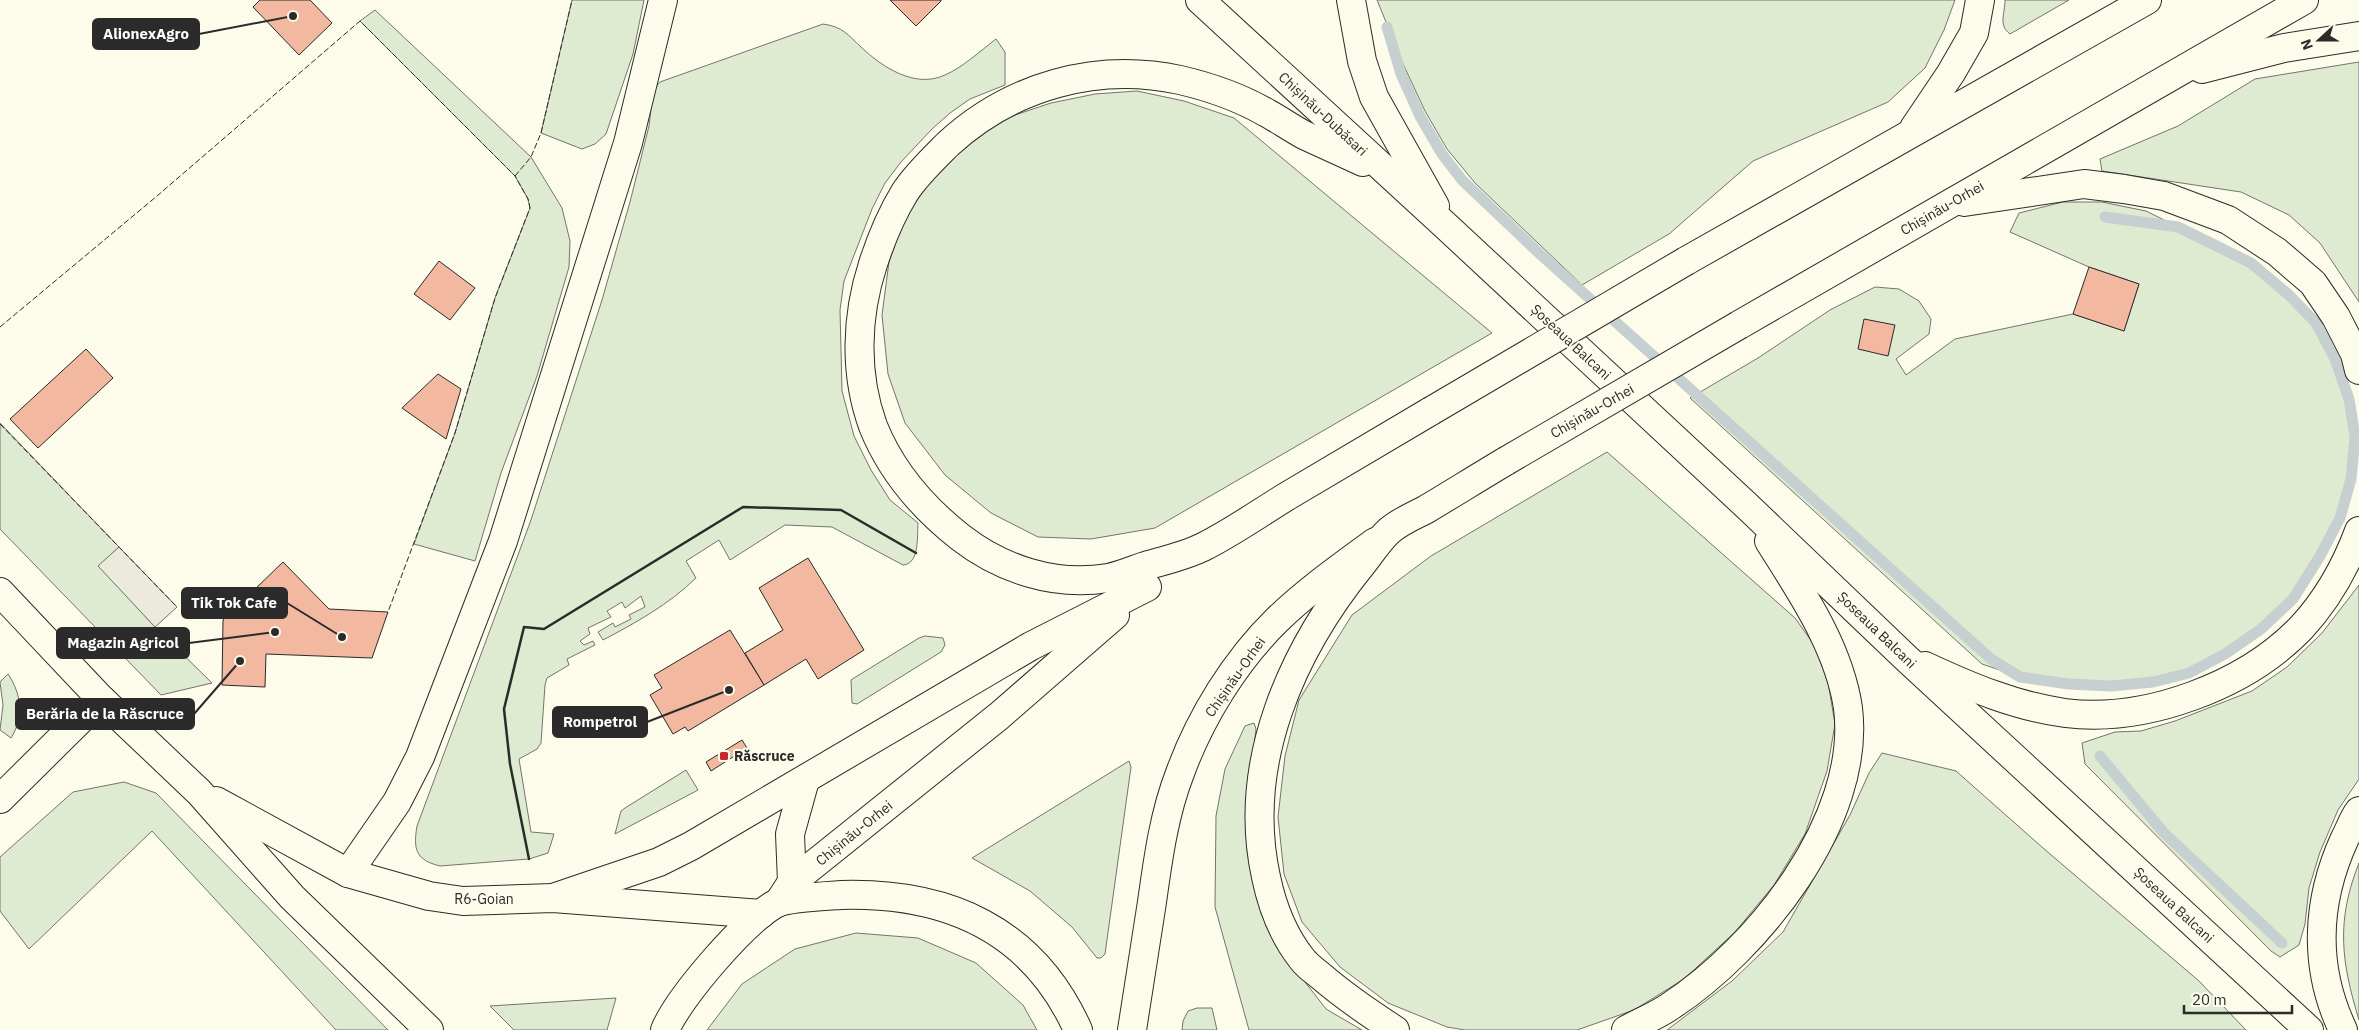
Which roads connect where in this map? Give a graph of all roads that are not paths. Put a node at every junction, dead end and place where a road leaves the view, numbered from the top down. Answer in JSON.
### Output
{"nodes":[{"id":1,"x":663,"y":0,"type":"edge"},
{"id":2,"x":1200,"y":0,"type":"edge"},
{"id":3,"x":1351,"y":0,"type":"edge"},
{"id":4,"x":1980,"y":0,"type":"edge"},
{"id":5,"x":2147,"y":0,"type":"edge"},
{"id":6,"x":2304,"y":0,"type":"edge"},
{"id":7,"x":2359,"y":36,"type":"edge"},
{"id":8,"x":2170,"y":77,"type":"junction"},
{"id":9,"x":1910,"y":134,"type":"junction"},
{"id":10,"x":1387,"y":173,"type":"junction"},
{"id":11,"x":1947,"y":205,"type":"junction"},
{"id":12,"x":1447,"y":227,"type":"junction"},
{"id":13,"x":2359,"y":370,"type":"edge"},
{"id":14,"x":1747,"y":506,"type":"junction"},
{"id":15,"x":1390,"y":530,"type":"junction"},
{"id":16,"x":2359,"y":530,"type":"edge"},
{"id":17,"x":1200,"y":548,"type":"junction"},
{"id":18,"x":1147,"y":587,"type":"junction"},
{"id":19,"x":0,"y":592,"type":"edge"},
{"id":20,"x":1906,"y":658,"type":"junction"},
{"id":21,"x":101,"y":700,"type":"junction"},
{"id":22,"x":805,"y":780,"type":"junction"},
{"id":23,"x":199,"y":792,"type":"junction"},
{"id":24,"x":0,"y":799,"type":"edge"},
{"id":25,"x":2359,"y":811,"type":"edge"},
{"id":26,"x":348,"y":873,"type":"junction"},
{"id":27,"x":553,"y":898,"type":"junction"},
{"id":28,"x":777,"y":899,"type":"junction"},
{"id":29,"x":429,"y":1030,"type":"edge"},
{"id":30,"x":665,"y":1030,"type":"edge"},
{"id":31,"x":1078,"y":1030,"type":"edge"},
{"id":32,"x":1132,"y":1030,"type":"edge"},
{"id":33,"x":1395,"y":1030,"type":"edge"},
{"id":34,"x":1626,"y":1030,"type":"edge"},
{"id":35,"x":2309,"y":1030,"type":"edge"},
{"id":36,"x":2343,"y":1030,"type":"edge"}],
"edges":[{"from":1,"to":26,"type":"main road"},
{"from":2,"to":10,"type":"main road","name":"Chișinău-Dubăsari"},
{"from":3,"to":12,"type":"main road"},
{"from":4,"to":9,"type":"main road"},
{"from":5,"to":9,"type":"main road","name":"Chișinău-Orhei"},
{"from":6,"to":8,"type":"main road","name":"Chișinău-Orhei"},
{"from":7,"to":8,"type":"main road"},
{"from":8,"to":11,"type":"main road","name":"Chișinău-Orhei"},
{"from":9,"to":17,"type":"main road","name":"Chișinău-Orhei","bridge":true},
{"from":10,"to":12,"type":"main road","name":"Chișinău-Dubăsari"},
{"from":10,"to":17,"type":"main road"},
{"from":11,"to":13,"type":"main road"},
{"from":11,"to":15,"type":"main road","name":"Chișinău-Orhei","bridge":true},
{"from":12,"to":14,"type":"main road","name":"Șoseaua Balcani"},
{"from":14,"to":20,"type":"main road","name":"Șoseaua Balcani"},
{"from":14,"to":34,"type":"main road"},
{"from":15,"to":32,"type":"main road","name":"Chișinău-Orhei"},
{"from":15,"to":33,"type":"main road"},
{"from":16,"to":20,"type":"main road"},
{"from":17,"to":18,"type":"main road","name":"Chișinău-Orhei"},
{"from":18,"to":22,"type":"main road"},
{"from":18,"to":28,"type":"main road","name":"Chișinău-Orhei"},
{"from":19,"to":21,"type":"main road","name":"R6-Goian"},
{"from":20,"to":35,"type":"main road","name":"Șoseaua Balcani"},
{"from":21,"to":23,"type":"main road","name":"R6-Goian"},
{"from":21,"to":24,"type":"main road"},
{"from":22,"to":27,"type":"main road"},
{"from":22,"to":28,"type":"main road"},
{"from":23,"to":26,"type":"main road","name":"R6-Goian"},
{"from":23,"to":29,"type":"main road","name":"R6-Goian"},
{"from":25,"to":36,"type":"main road"},
{"from":26,"to":27,"type":"main road","name":"R6-Goian"},
{"from":27,"to":28,"type":"main road","name":"R6-Goian"},
{"from":28,"to":30,"type":"main road","name":"Chișinău-Orhei"},
{"from":28,"to":31,"type":"main road","name":"R6-Goian"}]}
